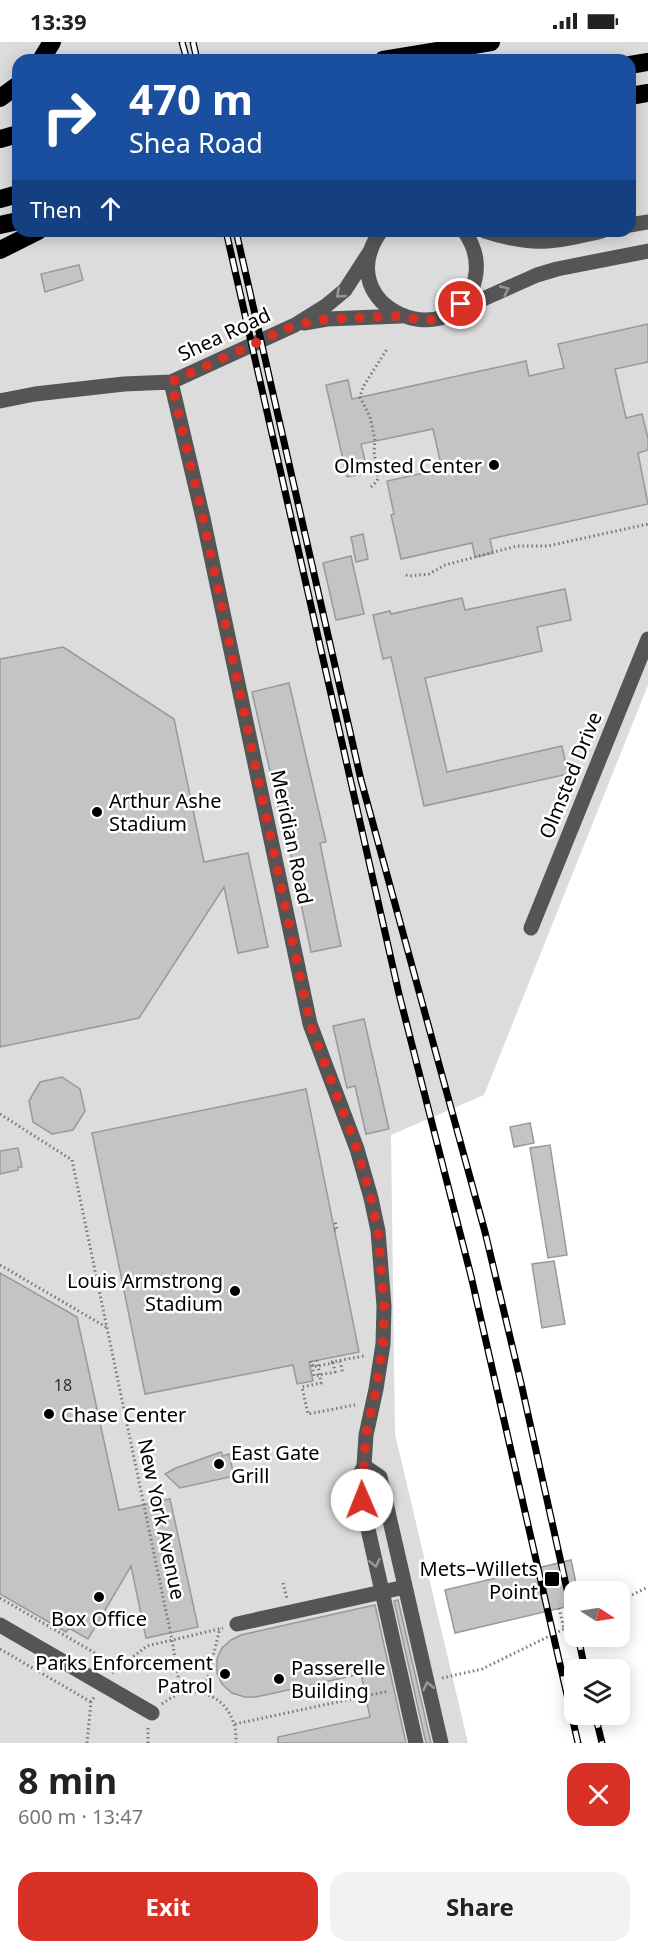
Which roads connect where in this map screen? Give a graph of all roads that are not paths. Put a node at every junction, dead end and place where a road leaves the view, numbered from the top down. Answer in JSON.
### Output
{"nodes":[{"id":1,"x":491,"y":42,"type":"edge"},
{"id":2,"x":419,"y":54,"type":"edge"},
{"id":3,"x":26,"y":237,"type":"edge"},
{"id":4,"x":378,"y":237,"type":"edge"},
{"id":5,"x":467,"y":237,"type":"edge"},
{"id":6,"x":506,"y":237,"type":"edge"},
{"id":7,"x":571,"y":237,"type":"edge"},
{"id":8,"x":0,"y":250,"type":"edge"},
{"id":9,"x":371,"y":250,"type":"junction"},
{"id":10,"x":648,"y":251,"type":"edge"},
{"id":11,"x":451,"y":313,"type":"junction"},
{"id":12,"x":401,"y":316,"type":"junction"},
{"id":13,"x":295,"y":325,"type":"junction"},
{"id":14,"x":171,"y":382,"type":"junction"},
{"id":15,"x":0,"y":401,"type":"edge"},
{"id":16,"x":648,"y":639,"type":"edge"},
{"id":17,"x":531,"y":928,"type":"dead end"},
{"id":18,"x":364,"y":1466,"type":"junction"},
{"id":19,"x":405,"y":1587,"type":"junction"},
{"id":20,"x":382,"y":1592,"type":"junction"},
{"id":21,"x":0,"y":1625,"type":"edge"},
{"id":22,"x":234,"y":1625,"type":"road end"},
{"id":23,"x":152,"y":1713,"type":"dead end"},
{"id":24,"x":416,"y":1743,"type":"edge"},
{"id":25,"x":441,"y":1743,"type":"edge"}],
"edges":[{"from":1,"to":2,"type":"highway"},
{"from":3,"to":8,"type":"highway"},
{"from":4,"to":9,"type":"street","name":"Shea Road"},
{"from":5,"to":11,"type":"street"},
{"from":6,"to":7,"type":"street"},
{"from":9,"to":12,"type":"street"},
{"from":9,"to":13,"type":"street","name":"Shea Road","one_way":true},
{"from":11,"to":10,"type":"street","one_way":true},
{"from":11,"to":12,"type":"street","name":"Shea Road"},
{"from":12,"to":13,"type":"street","name":"Shea Road"},
{"from":13,"to":14,"type":"street","name":"Shea Road"},
{"from":14,"to":15,"type":"street"},
{"from":14,"to":18,"type":"street","name":"Meridian Road"},
{"from":16,"to":17,"type":"street","name":"Olmsted Drive"},
{"from":18,"to":19,"type":"street"},
{"from":18,"to":20,"type":"street","name":"Meridian Road","one_way":true},
{"from":19,"to":20,"type":"street"},
{"from":25,"to":19,"type":"street","one_way":true},
{"from":20,"to":22,"type":"street"},
{"from":20,"to":24,"type":"street","name":"Meridian Road"},
{"from":21,"to":23,"type":"street"}]}
